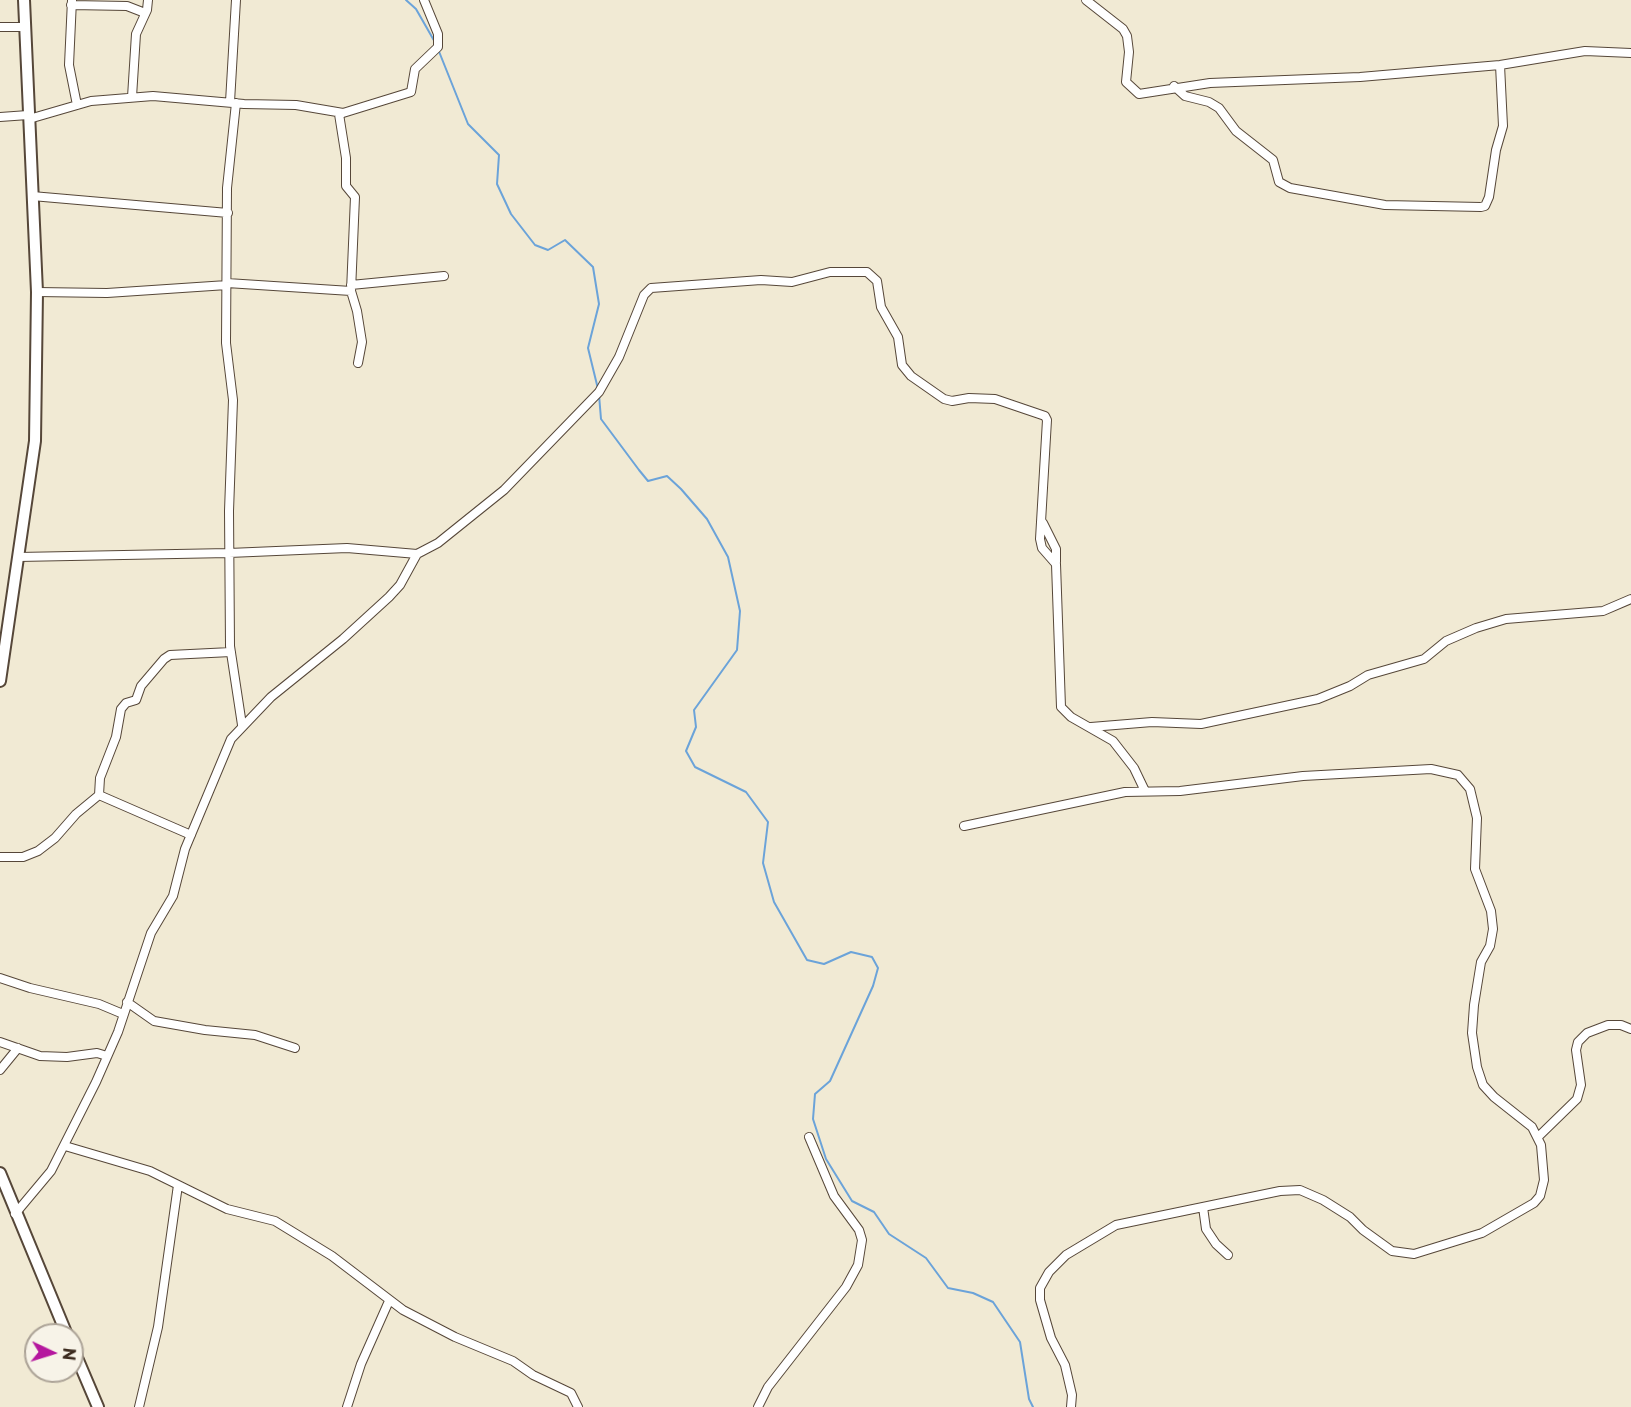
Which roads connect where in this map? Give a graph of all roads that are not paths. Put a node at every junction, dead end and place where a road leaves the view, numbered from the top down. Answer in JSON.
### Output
{"nodes":[{"id":1,"x":24,"y":0,"type":"edge"},
{"id":2,"x":148,"y":0,"type":"edge"},
{"id":3,"x":236,"y":0,"type":"edge"},
{"id":4,"x":424,"y":0,"type":"edge"},
{"id":5,"x":1086,"y":0,"type":"edge"},
{"id":6,"x":71,"y":2,"type":"edge"},
{"id":7,"x":145,"y":13,"type":"junction"},
{"id":8,"x":0,"y":27,"type":"edge"},
{"id":9,"x":25,"y":27,"type":"junction"},
{"id":10,"x":1631,"y":53,"type":"edge"},
{"id":11,"x":1500,"y":65,"type":"junction"},
{"id":12,"x":1174,"y":86,"type":"junction"},
{"id":13,"x":132,"y":97,"type":"junction"},
{"id":14,"x":233,"y":102,"type":"junction"},
{"id":15,"x":77,"y":105,"type":"junction"},
{"id":16,"x":339,"y":114,"type":"junction"},
{"id":17,"x":0,"y":117,"type":"edge"},
{"id":18,"x":28,"y":117,"type":"junction"},
{"id":19,"x":32,"y":196,"type":"junction"},
{"id":20,"x":228,"y":213,"type":"junction"},
{"id":21,"x":444,"y":276,"type":"dead end"},
{"id":22,"x":227,"y":284,"type":"junction"},
{"id":23,"x":351,"y":288,"type":"junction"},
{"id":24,"x":37,"y":292,"type":"junction"},
{"id":25,"x":358,"y":363,"type":"dead end"},
{"id":26,"x":229,"y":553,"type":"junction"},
{"id":27,"x":417,"y":554,"type":"junction"},
{"id":28,"x":18,"y":557,"type":"junction"},
{"id":29,"x":1631,"y":599,"type":"edge"},
{"id":30,"x":231,"y":652,"type":"junction"},
{"id":31,"x":0,"y":681,"type":"edge"},
{"id":32,"x":242,"y":725,"type":"junction"},
{"id":33,"x":1091,"y":727,"type":"junction"},
{"id":34,"x":1145,"y":790,"type":"junction"},
{"id":35,"x":99,"y":795,"type":"junction"},
{"id":36,"x":964,"y":826,"type":"dead end"},
{"id":37,"x":191,"y":835,"type":"junction"},
{"id":38,"x":0,"y":857,"type":"edge"},
{"id":39,"x":0,"y":978,"type":"edge"},
{"id":40,"x":127,"y":1002,"type":"junction"},
{"id":41,"x":123,"y":1014,"type":"junction"},
{"id":42,"x":1631,"y":1029,"type":"edge"},
{"id":43,"x":0,"y":1042,"type":"edge"},
{"id":44,"x":18,"y":1048,"type":"junction"},
{"id":45,"x":295,"y":1048,"type":"dead end"},
{"id":46,"x":107,"y":1056,"type":"junction"},
{"id":47,"x":0,"y":1070,"type":"edge"},
{"id":48,"x":1539,"y":1136,"type":"junction"},
{"id":49,"x":809,"y":1137,"type":"dead end"},
{"id":50,"x":65,"y":1146,"type":"junction"},
{"id":51,"x":0,"y":1173,"type":"edge"},
{"id":52,"x":178,"y":1185,"type":"junction"},
{"id":53,"x":1203,"y":1207,"type":"junction"},
{"id":54,"x":15,"y":1214,"type":"junction"},
{"id":55,"x":1228,"y":1255,"type":"dead end"},
{"id":56,"x":389,"y":1301,"type":"junction"},
{"id":57,"x":63,"y":1323,"type":"edge"},
{"id":58,"x":84,"y":1374,"type":"edge"},
{"id":59,"x":98,"y":1407,"type":"edge"},
{"id":60,"x":139,"y":1407,"type":"edge"},
{"id":61,"x":347,"y":1407,"type":"edge"},
{"id":62,"x":579,"y":1407,"type":"edge"},
{"id":63,"x":758,"y":1407,"type":"edge"},
{"id":64,"x":1071,"y":1407,"type":"edge"}],
"edges":[{"from":1,"to":9,"type":"street"},
{"from":2,"to":7,"type":"street"},
{"from":3,"to":14,"type":"street"},
{"from":4,"to":16,"type":"street"},
{"from":5,"to":12,"type":"street"},
{"from":6,"to":7,"type":"street"},
{"from":6,"to":15,"type":"street"},
{"from":7,"to":13,"type":"street"},
{"from":8,"to":9,"type":"street"},
{"from":9,"to":18,"type":"street"},
{"from":10,"to":11,"type":"street"},
{"from":11,"to":12,"type":"street"},
{"from":11,"to":12,"type":"street"},
{"from":13,"to":14,"type":"street"},
{"from":13,"to":15,"type":"street"},
{"from":14,"to":16,"type":"street"},
{"from":14,"to":20,"type":"street"},
{"from":15,"to":18,"type":"street"},
{"from":16,"to":23,"type":"street"},
{"from":17,"to":18,"type":"street"},
{"from":18,"to":19,"type":"street"},
{"from":19,"to":20,"type":"street"},
{"from":19,"to":24,"type":"street"},
{"from":20,"to":22,"type":"street"},
{"from":21,"to":23,"type":"street"},
{"from":22,"to":23,"type":"street"},
{"from":22,"to":24,"type":"street"},
{"from":22,"to":26,"type":"street"},
{"from":23,"to":25,"type":"street"},
{"from":24,"to":28,"type":"street"},
{"from":26,"to":27,"type":"street"},
{"from":26,"to":28,"type":"street"},
{"from":26,"to":30,"type":"street"},
{"from":27,"to":32,"type":"street"},
{"from":27,"to":33,"type":"street"},
{"from":28,"to":31,"type":"street"},
{"from":29,"to":33,"type":"street"},
{"from":30,"to":32,"type":"street"},
{"from":30,"to":35,"type":"street"},
{"from":32,"to":37,"type":"street"},
{"from":33,"to":34,"type":"street"},
{"from":34,"to":36,"type":"street"},
{"from":34,"to":48,"type":"street"},
{"from":35,"to":37,"type":"street"},
{"from":35,"to":38,"type":"street"},
{"from":37,"to":40,"type":"street"},
{"from":39,"to":41,"type":"street"},
{"from":40,"to":41,"type":"street"},
{"from":40,"to":45,"type":"street"},
{"from":41,"to":46,"type":"street"},
{"from":42,"to":48,"type":"street"},
{"from":43,"to":44,"type":"street"},
{"from":44,"to":46,"type":"street"},
{"from":44,"to":47,"type":"street"},
{"from":46,"to":50,"type":"street"},
{"from":48,"to":53,"type":"street"},
{"from":49,"to":63,"type":"street"},
{"from":50,"to":52,"type":"street"},
{"from":50,"to":54,"type":"street"},
{"from":51,"to":54,"type":"street"},
{"from":52,"to":56,"type":"street"},
{"from":52,"to":60,"type":"street"},
{"from":53,"to":55,"type":"street"},
{"from":53,"to":64,"type":"street"},
{"from":54,"to":57,"type":"street"},
{"from":56,"to":61,"type":"street"},
{"from":56,"to":62,"type":"street"},
{"from":58,"to":59,"type":"street"}]}
